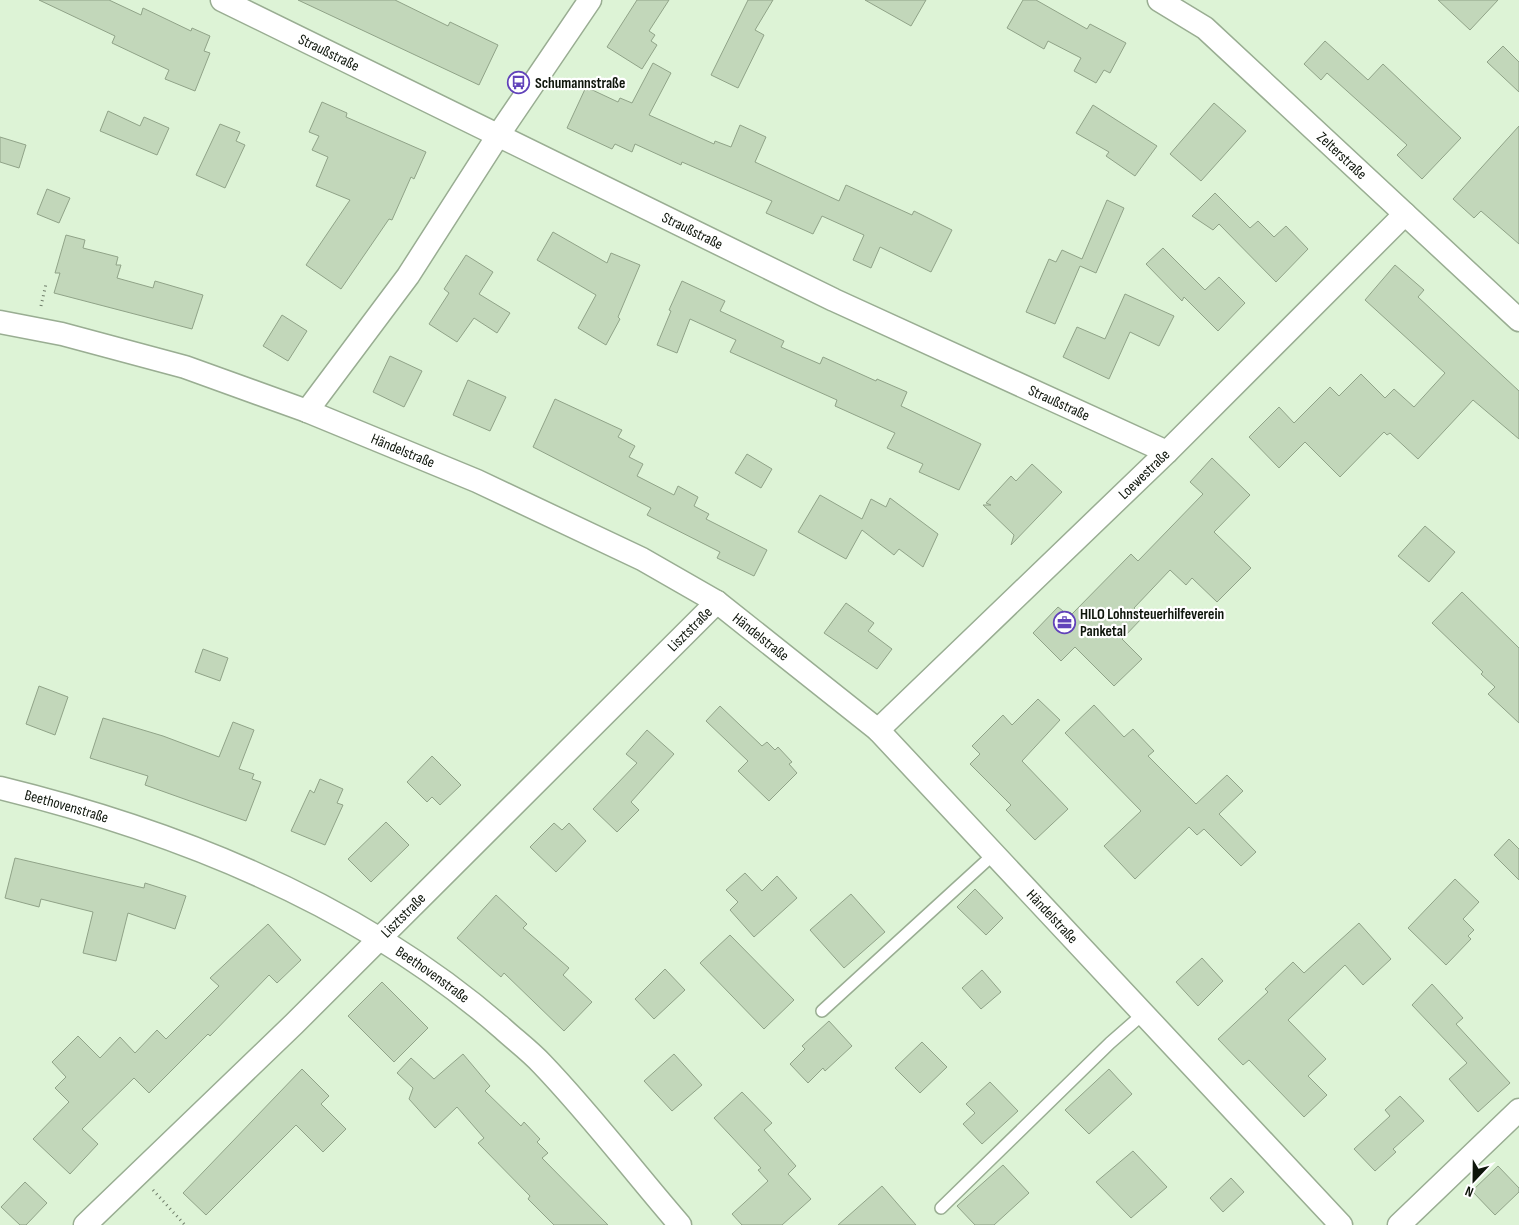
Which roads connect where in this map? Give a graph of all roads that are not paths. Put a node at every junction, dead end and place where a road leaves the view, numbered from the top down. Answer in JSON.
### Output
{"nodes":[{"id":1,"x":222,"y":0,"type":"edge"},
{"id":2,"x":590,"y":0,"type":"edge"},
{"id":3,"x":1159,"y":0,"type":"edge"},
{"id":4,"x":499,"y":134,"type":"junction"},
{"id":5,"x":1404,"y":214,"type":"junction"},
{"id":6,"x":1519,"y":320,"type":"edge"},
{"id":7,"x":0,"y":322,"type":"edge"},
{"id":8,"x":307,"y":411,"type":"junction"},
{"id":9,"x":1166,"y":452,"type":"junction"},
{"id":10,"x":717,"y":602,"type":"junction"},
{"id":11,"x":878,"y":730,"type":"junction"},
{"id":12,"x":0,"y":788,"type":"edge"},
{"id":13,"x":995,"y":853,"type":"junction"},
{"id":14,"x":379,"y":938,"type":"junction"},
{"id":15,"x":822,"y":1011,"type":"dead end"},
{"id":16,"x":1144,"y":1014,"type":"junction"},
{"id":17,"x":1519,"y":1110,"type":"edge"},
{"id":18,"x":941,"y":1208,"type":"dead end"},
{"id":19,"x":85,"y":1225,"type":"edge"},
{"id":20,"x":680,"y":1225,"type":"edge"},
{"id":21,"x":1341,"y":1225,"type":"edge"},
{"id":22,"x":1400,"y":1225,"type":"edge"}],
"edges":[{"from":1,"to":4,"type":"street","name":"Straußstraße"},
{"from":2,"to":4,"type":"street"},
{"from":3,"to":5,"type":"street","name":"Zelterstraße"},
{"from":4,"to":8,"type":"street"},
{"from":4,"to":9,"type":"street","name":"Straußstraße"},
{"from":5,"to":6,"type":"street","name":"Zelterstraße"},
{"from":5,"to":9,"type":"street","name":"Loewestraße"},
{"from":7,"to":8,"type":"street","name":"Händelstraße"},
{"from":8,"to":10,"type":"street","name":"Händelstraße"},
{"from":9,"to":11,"type":"street","name":"Loewestraße"},
{"from":10,"to":11,"type":"street","name":"Händelstraße"},
{"from":10,"to":14,"type":"street","name":"Lisztstraße"},
{"from":11,"to":13,"type":"street","name":"Händelstraße"},
{"from":12,"to":14,"type":"street","name":"Beethovenstraße"},
{"from":13,"to":15,"type":"lane"},
{"from":13,"to":16,"type":"street","name":"Händelstraße"},
{"from":14,"to":19,"type":"street","name":"Lisztstraße"},
{"from":14,"to":20,"type":"street","name":"Beethovenstraße"},
{"from":16,"to":18,"type":"lane"},
{"from":16,"to":21,"type":"street","name":"Händelstraße"},
{"from":17,"to":22,"type":"street"}]}
